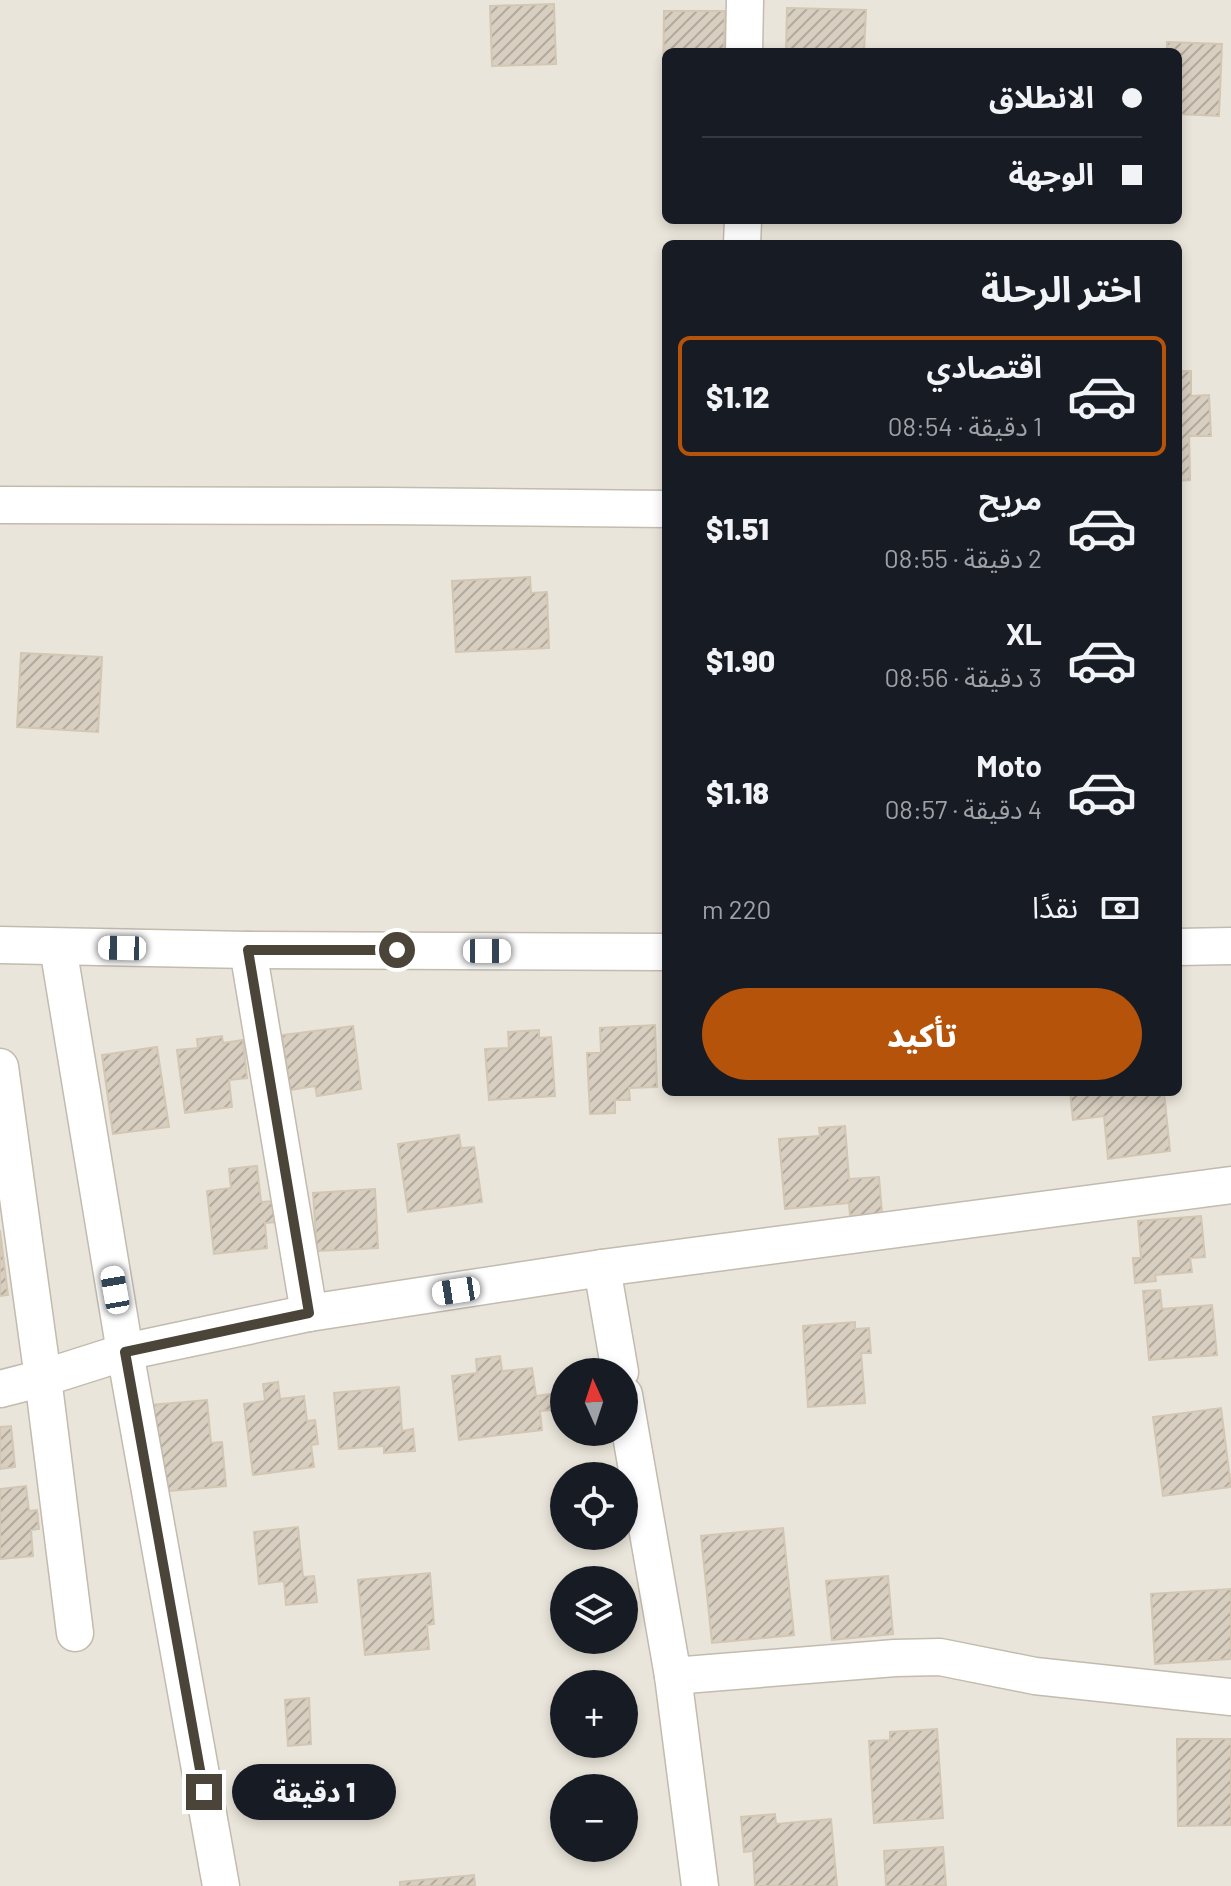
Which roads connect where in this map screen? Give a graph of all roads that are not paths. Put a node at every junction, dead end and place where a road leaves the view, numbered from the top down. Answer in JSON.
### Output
{"nodes":[{"id":1,"x":745,"y":0,"type":"edge"},
{"id":2,"x":744,"y":48,"type":"edge"},
{"id":3,"x":0,"y":505,"type":"edge"},
{"id":4,"x":662,"y":509,"type":"edge"},
{"id":5,"x":0,"y":945,"type":"edge"},
{"id":6,"x":1231,"y":946,"type":"edge"},
{"id":7,"x":58,"y":947,"type":"junction"},
{"id":8,"x":1182,"y":947,"type":"edge"},
{"id":9,"x":248,"y":950,"type":"junction"},
{"id":10,"x":662,"y":952,"type":"edge"},
{"id":11,"x":0,"y":1067,"type":"edge"},
{"id":12,"x":1231,"y":1185,"type":"edge"},
{"id":13,"x":602,"y":1268,"type":"junction"},
{"id":14,"x":309,"y":1313,"type":"junction"},
{"id":15,"x":125,"y":1352,"type":"junction"},
{"id":16,"x":618,"y":1358,"type":"edge"},
{"id":17,"x":43,"y":1378,"type":"junction"},
{"id":18,"x":0,"y":1389,"type":"edge"},
{"id":19,"x":633,"y":1446,"type":"edge"},
{"id":20,"x":75,"y":1633,"type":"dead end"},
{"id":21,"x":673,"y":1676,"type":"junction"},
{"id":22,"x":1231,"y":1697,"type":"edge"},
{"id":23,"x":221,"y":1886,"type":"edge"},
{"id":24,"x":700,"y":1886,"type":"edge"}],
"edges":[{"from":1,"to":2,"type":"street"},
{"from":3,"to":4,"type":"street"},
{"from":5,"to":7,"type":"street"},
{"from":6,"to":8,"type":"street"},
{"from":7,"to":9,"type":"street"},
{"from":7,"to":15,"type":"street"},
{"from":9,"to":10,"type":"street"},
{"from":9,"to":14,"type":"street"},
{"from":11,"to":17,"type":"street"},
{"from":12,"to":13,"type":"street"},
{"from":13,"to":14,"type":"street"},
{"from":13,"to":16,"type":"street"},
{"from":14,"to":15,"type":"street"},
{"from":15,"to":17,"type":"street"},
{"from":15,"to":23,"type":"street"},
{"from":17,"to":18,"type":"street"},
{"from":17,"to":20,"type":"street"},
{"from":19,"to":21,"type":"street"},
{"from":21,"to":22,"type":"street"},
{"from":21,"to":24,"type":"street"}]}
